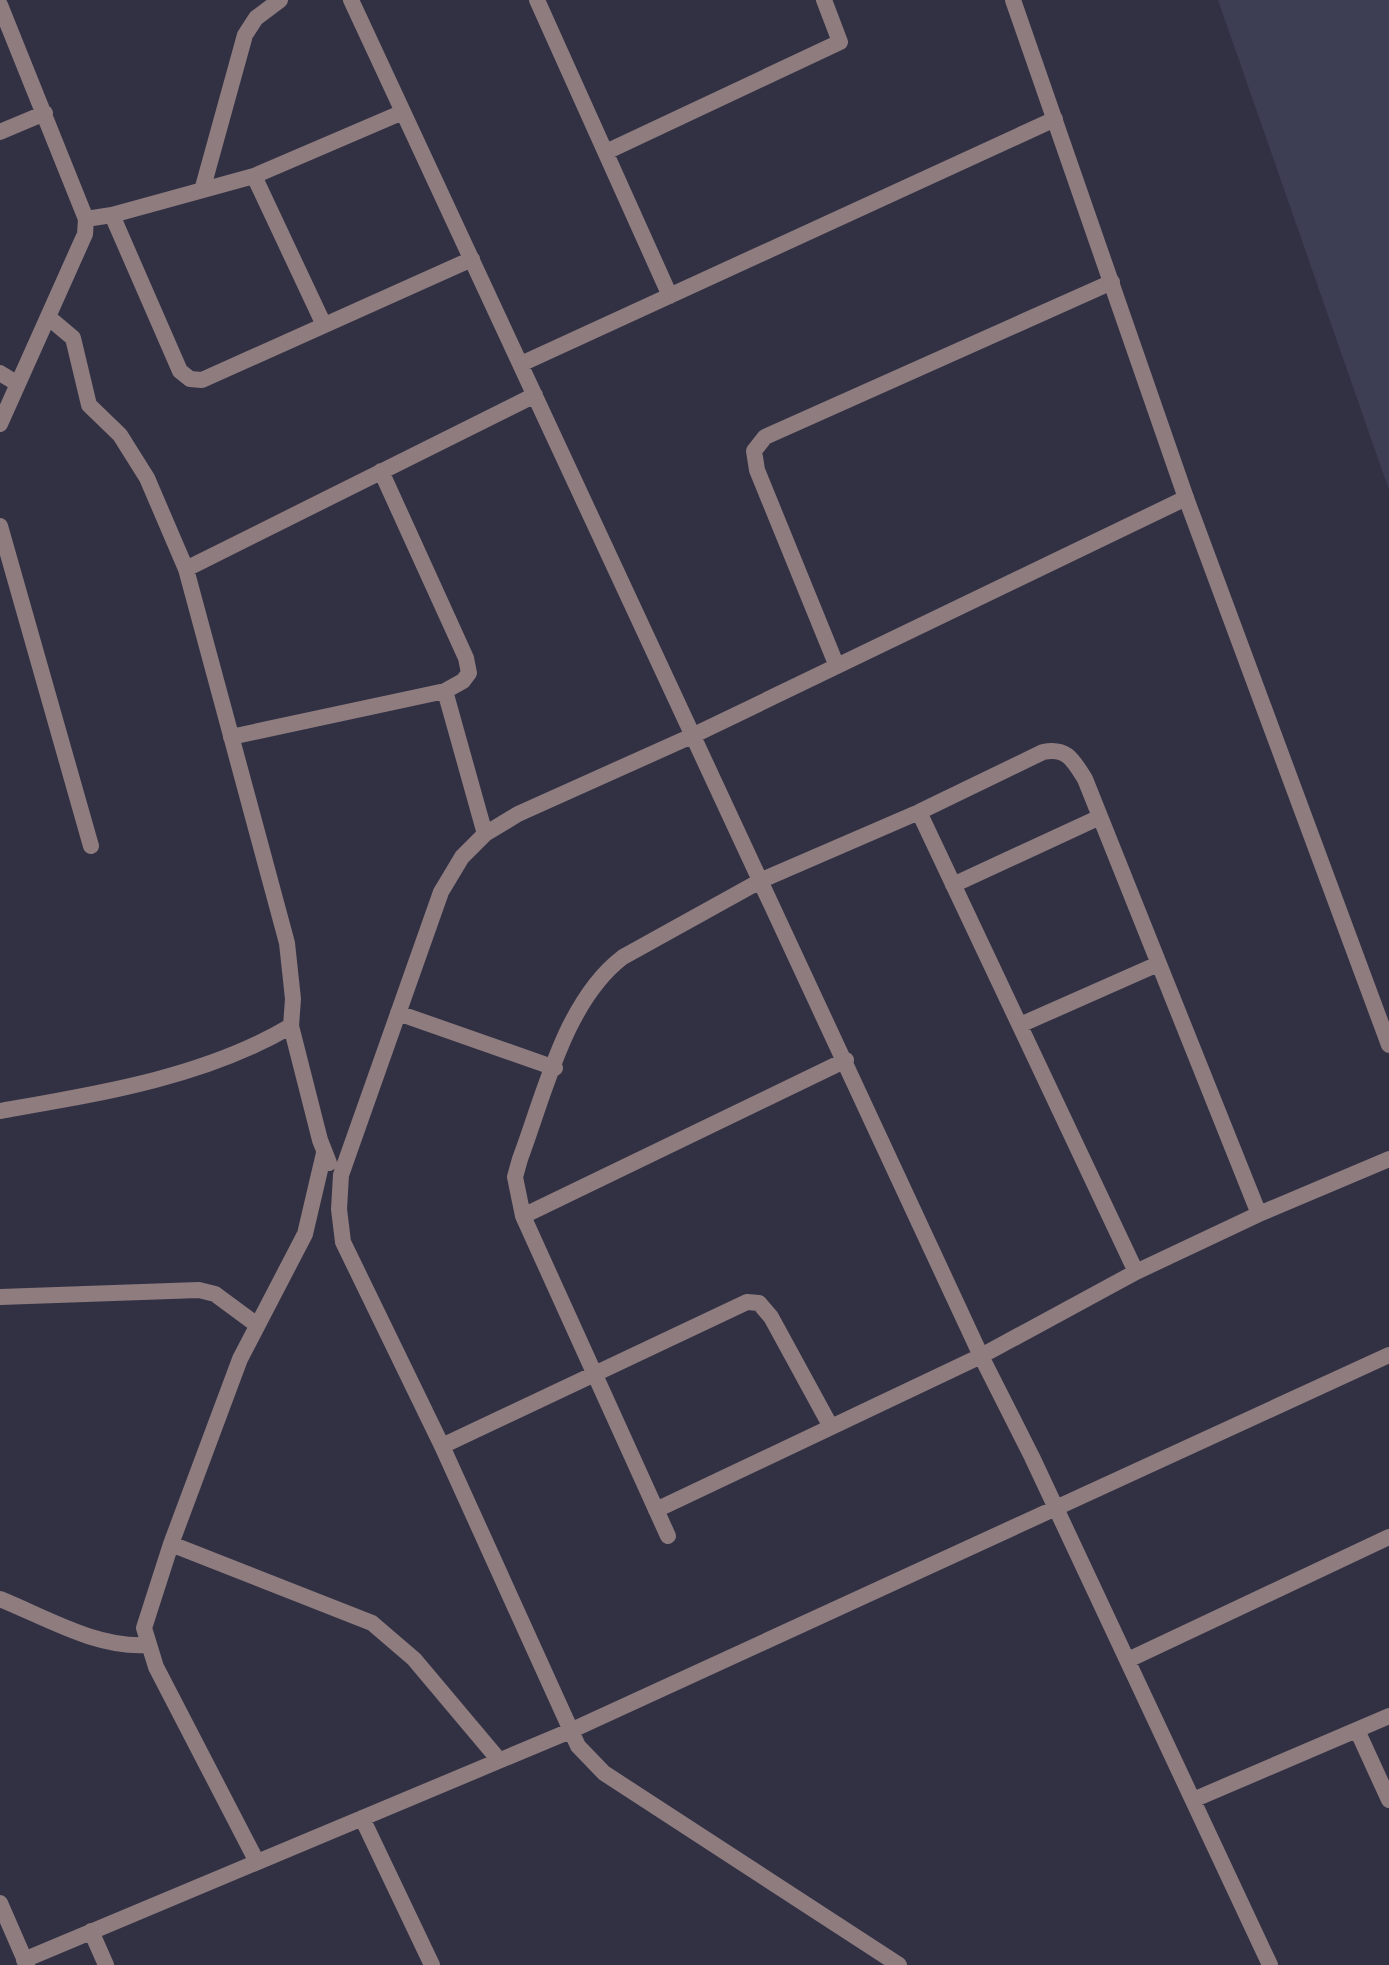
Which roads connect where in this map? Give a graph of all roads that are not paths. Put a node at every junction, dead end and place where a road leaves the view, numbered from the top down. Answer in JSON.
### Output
{"nodes":[{"id":1,"x":280,"y":0,"type":"edge"},
{"id":2,"x":351,"y":0,"type":"edge"},
{"id":3,"x":537,"y":0,"type":"edge"},
{"id":4,"x":824,"y":0,"type":"edge"},
{"id":5,"x":1013,"y":0,"type":"edge"},
{"id":6,"x":0,"y":5,"type":"edge"},
{"id":7,"x":403,"y":112,"type":"junction"},
{"id":8,"x":45,"y":113,"type":"junction"},
{"id":9,"x":1055,"y":119,"type":"junction"},
{"id":10,"x":0,"y":132,"type":"edge"},
{"id":11,"x":606,"y":152,"type":"junction"},
{"id":12,"x":254,"y":176,"type":"junction"},
{"id":13,"x":203,"y":187,"type":"junction"},
{"id":14,"x":112,"y":215,"type":"junction"},
{"id":15,"x":86,"y":219,"type":"junction"},
{"id":16,"x":472,"y":259,"type":"junction"},
{"id":17,"x":1112,"y":282,"type":"junction"},
{"id":18,"x":670,"y":296,"type":"junction"},
{"id":19,"x":48,"y":317,"type":"junction"},
{"id":20,"x":324,"y":325,"type":"junction"},
{"id":21,"x":521,"y":364,"type":"junction"},
{"id":22,"x":0,"y":373,"type":"edge"},
{"id":23,"x":18,"y":384,"type":"junction"},
{"id":24,"x":535,"y":395,"type":"junction"},
{"id":25,"x":0,"y":424,"type":"edge"},
{"id":26,"x":381,"y":471,"type":"junction"},
{"id":27,"x":1186,"y":498,"type":"junction"},
{"id":28,"x":0,"y":526,"type":"edge"},
{"id":29,"x":186,"y":569,"type":"junction"},
{"id":30,"x":836,"y":664,"type":"junction"},
{"id":31,"x":445,"y":691,"type":"junction"},
{"id":32,"x":694,"y":735,"type":"junction"},
{"id":33,"x":231,"y":737,"type":"junction"},
{"id":34,"x":919,"y":812,"type":"junction"},
{"id":35,"x":1100,"y":817,"type":"junction"},
{"id":36,"x":485,"y":834,"type":"junction"},
{"id":37,"x":91,"y":846,"type":"dead end"},
{"id":38,"x":762,"y":880,"type":"junction"},
{"id":39,"x":953,"y":885,"type":"junction"},
{"id":40,"x":1158,"y":964,"type":"junction"},
{"id":41,"x":398,"y":1013,"type":"junction"},
{"id":42,"x":1020,"y":1025,"type":"junction"},
{"id":43,"x":291,"y":1026,"type":"junction"},
{"id":44,"x":1389,"y":1045,"type":"edge"},
{"id":45,"x":846,"y":1060,"type":"junction"},
{"id":46,"x":555,"y":1068,"type":"junction"},
{"id":47,"x":0,"y":1111,"type":"edge"},
{"id":48,"x":324,"y":1153,"type":"junction"},
{"id":49,"x":1389,"y":1159,"type":"edge"},
{"id":50,"x":341,"y":1175,"type":"junction"},
{"id":51,"x":1259,"y":1214,"type":"junction"},
{"id":52,"x":523,"y":1216,"type":"junction"},
{"id":53,"x":1136,"y":1272,"type":"junction"},
{"id":54,"x":0,"y":1297,"type":"edge"},
{"id":55,"x":257,"y":1325,"type":"junction"},
{"id":56,"x":1389,"y":1355,"type":"edge"},
{"id":57,"x":981,"y":1356,"type":"junction"},
{"id":58,"x":594,"y":1373,"type":"junction"},
{"id":59,"x":831,"y":1427,"type":"junction"},
{"id":60,"x":442,"y":1446,"type":"junction"},
{"id":61,"x":1055,"y":1506,"type":"junction"},
{"id":62,"x":656,"y":1510,"type":"junction"},
{"id":63,"x":668,"y":1536,"type":"dead end"},
{"id":64,"x":1389,"y":1537,"type":"edge"},
{"id":65,"x":171,"y":1544,"type":"junction"},
{"id":66,"x":0,"y":1599,"type":"edge"},
{"id":67,"x":147,"y":1645,"type":"junction"},
{"id":68,"x":1128,"y":1660,"type":"junction"},
{"id":69,"x":1389,"y":1716,"type":"edge"},
{"id":70,"x":1357,"y":1730,"type":"junction"},
{"id":71,"x":570,"y":1731,"type":"junction"},
{"id":72,"x":499,"y":1760,"type":"junction"},
{"id":73,"x":1193,"y":1800,"type":"junction"},
{"id":74,"x":1389,"y":1800,"type":"edge"},
{"id":75,"x":362,"y":1818,"type":"junction"},
{"id":76,"x":257,"y":1862,"type":"junction"},
{"id":77,"x":0,"y":1903,"type":"edge"},
{"id":78,"x":91,"y":1931,"type":"junction"},
{"id":79,"x":26,"y":1963,"type":"edge"},
{"id":80,"x":106,"y":1965,"type":"edge"},
{"id":81,"x":432,"y":1965,"type":"edge"},
{"id":82,"x":899,"y":1965,"type":"edge"},
{"id":83,"x":1270,"y":1965,"type":"edge"}],
"edges":[{"from":1,"to":13,"type":"street"},
{"from":2,"to":7,"type":"street"},
{"from":3,"to":11,"type":"street"},
{"from":4,"to":11,"type":"street"},
{"from":5,"to":9,"type":"street"},
{"from":6,"to":8,"type":"street"},
{"from":7,"to":12,"type":"street"},
{"from":7,"to":16,"type":"street"},
{"from":8,"to":10,"type":"street"},
{"from":8,"to":15,"type":"street"},
{"from":9,"to":17,"type":"street"},
{"from":9,"to":18,"type":"street"},
{"from":11,"to":18,"type":"street"},
{"from":12,"to":13,"type":"street"},
{"from":12,"to":20,"type":"street"},
{"from":13,"to":14,"type":"street"},
{"from":14,"to":15,"type":"street"},
{"from":14,"to":20,"type":"street"},
{"from":15,"to":19,"type":"street"},
{"from":16,"to":20,"type":"street"},
{"from":16,"to":21,"type":"street"},
{"from":17,"to":27,"type":"street"},
{"from":17,"to":30,"type":"street"},
{"from":18,"to":21,"type":"street"},
{"from":19,"to":23,"type":"street"},
{"from":19,"to":29,"type":"street"},
{"from":21,"to":24,"type":"street"},
{"from":22,"to":23,"type":"street"},
{"from":23,"to":25,"type":"street"},
{"from":24,"to":26,"type":"street"},
{"from":24,"to":32,"type":"street"},
{"from":26,"to":29,"type":"street"},
{"from":26,"to":31,"type":"street"},
{"from":27,"to":30,"type":"street"},
{"from":27,"to":44,"type":"street"},
{"from":28,"to":37,"type":"street"},
{"from":29,"to":33,"type":"street"},
{"from":30,"to":32,"type":"street"},
{"from":31,"to":33,"type":"street"},
{"from":31,"to":36,"type":"street"},
{"from":32,"to":36,"type":"street"},
{"from":32,"to":38,"type":"street"},
{"from":33,"to":43,"type":"street"},
{"from":34,"to":35,"type":"street"},
{"from":34,"to":38,"type":"street"},
{"from":34,"to":39,"type":"street"},
{"from":35,"to":39,"type":"street"},
{"from":35,"to":40,"type":"street"},
{"from":36,"to":41,"type":"street"},
{"from":38,"to":45,"type":"street"},
{"from":38,"to":46,"type":"street"},
{"from":39,"to":42,"type":"street"},
{"from":40,"to":42,"type":"street"},
{"from":40,"to":51,"type":"street"},
{"from":41,"to":46,"type":"street"},
{"from":41,"to":50,"type":"street"},
{"from":42,"to":53,"type":"street"},
{"from":43,"to":47,"type":"street"},
{"from":43,"to":48,"type":"street"},
{"from":45,"to":52,"type":"street"},
{"from":45,"to":57,"type":"street"},
{"from":46,"to":52,"type":"street"},
{"from":48,"to":50,"type":"street"},
{"from":48,"to":55,"type":"street"},
{"from":49,"to":51,"type":"street"},
{"from":50,"to":60,"type":"street"},
{"from":51,"to":53,"type":"street"},
{"from":52,"to":58,"type":"street"},
{"from":53,"to":57,"type":"street"},
{"from":54,"to":55,"type":"street"},
{"from":55,"to":65,"type":"street"},
{"from":56,"to":61,"type":"street"},
{"from":57,"to":59,"type":"street"},
{"from":57,"to":61,"type":"street"},
{"from":58,"to":59,"type":"street"},
{"from":58,"to":60,"type":"street"},
{"from":58,"to":62,"type":"street"},
{"from":59,"to":62,"type":"street"},
{"from":60,"to":71,"type":"street"},
{"from":61,"to":68,"type":"street"},
{"from":61,"to":71,"type":"street"},
{"from":62,"to":63,"type":"street"},
{"from":64,"to":68,"type":"street"},
{"from":65,"to":67,"type":"street"},
{"from":65,"to":72,"type":"street"},
{"from":66,"to":67,"type":"street"},
{"from":67,"to":76,"type":"street"},
{"from":68,"to":73,"type":"street"},
{"from":69,"to":70,"type":"street"},
{"from":70,"to":73,"type":"street"},
{"from":70,"to":74,"type":"street"},
{"from":71,"to":72,"type":"street"},
{"from":71,"to":82,"type":"street"},
{"from":72,"to":75,"type":"street"},
{"from":73,"to":83,"type":"street"},
{"from":75,"to":76,"type":"street"},
{"from":75,"to":81,"type":"street"},
{"from":76,"to":78,"type":"street"},
{"from":77,"to":79,"type":"street"},
{"from":78,"to":79,"type":"street"},
{"from":78,"to":80,"type":"street"}]}
